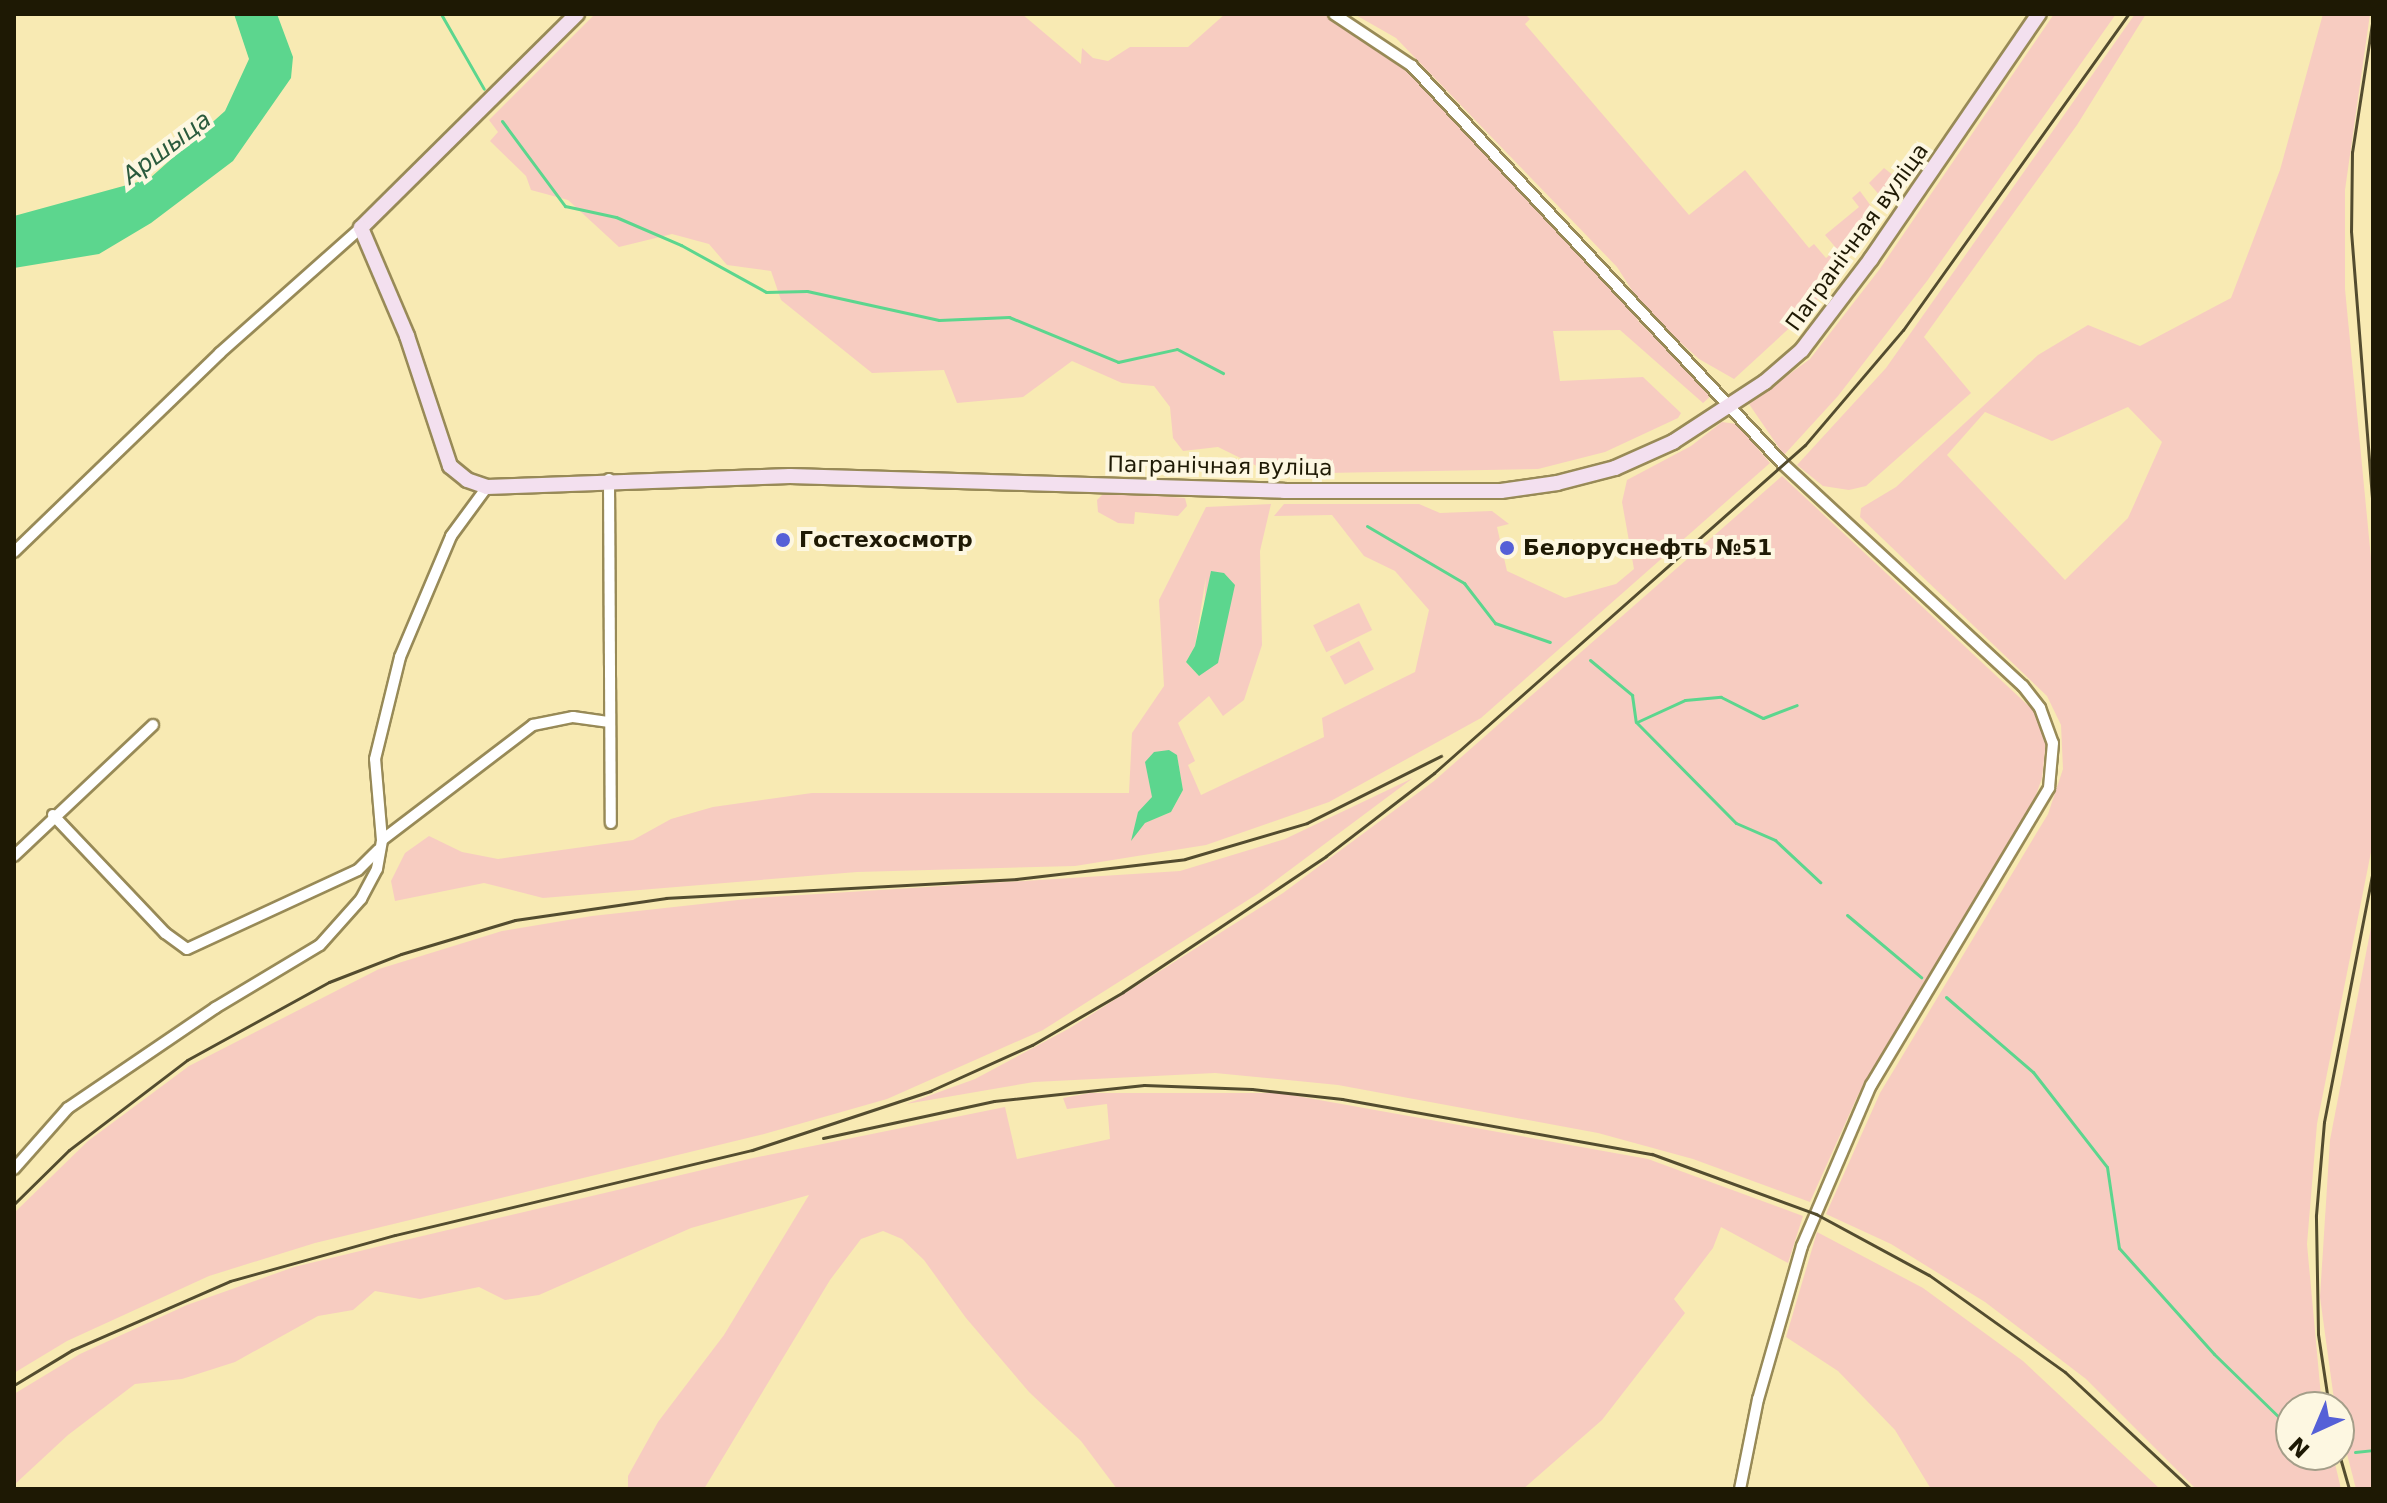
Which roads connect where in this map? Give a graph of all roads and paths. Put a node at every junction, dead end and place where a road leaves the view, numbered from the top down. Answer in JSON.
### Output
{"nodes":[{"id":1,"x":577,"y":14,"type":"edge"},
{"id":2,"x":1334,"y":14,"type":"edge"},
{"id":3,"x":2039,"y":14,"type":"edge"},
{"id":4,"x":361,"y":228,"type":"junction"},
{"id":5,"x":1732,"y":405,"type":"junction"},
{"id":6,"x":609,"y":479,"type":"junction"},
{"id":7,"x":487,"y":487,"type":"junction"},
{"id":8,"x":14,"y":552,"type":"edge"},
{"id":9,"x":608,"y":722,"type":"junction"},
{"id":10,"x":153,"y":725,"type":"dead end"},
{"id":11,"x":53,"y":815,"type":"junction"},
{"id":12,"x":611,"y":823,"type":"dead end"},
{"id":13,"x":380,"y":845,"type":"junction"},
{"id":14,"x":14,"y":856,"type":"edge"},
{"id":15,"x":14,"y":1169,"type":"edge"},
{"id":16,"x":1740,"y":1489,"type":"edge"}],
"edges":[{"from":1,"to":4,"type":"street"},
{"from":2,"to":5,"type":"street"},
{"from":3,"to":5,"type":"street","name":"Пагранічная вуліца"},
{"from":4,"to":7,"type":"street"},
{"from":4,"to":8,"type":"street"},
{"from":5,"to":6,"type":"street","name":"Пагранічная вуліца"},
{"from":5,"to":16,"type":"street"},
{"from":6,"to":7,"type":"street","name":"Пагранічная вуліца"},
{"from":6,"to":9,"type":"street"},
{"from":7,"to":13,"type":"street"},
{"from":9,"to":12,"type":"street"},
{"from":9,"to":13,"type":"street"},
{"from":10,"to":11,"type":"street"},
{"from":11,"to":13,"type":"street"},
{"from":11,"to":14,"type":"street"},
{"from":13,"to":15,"type":"street"}]}
